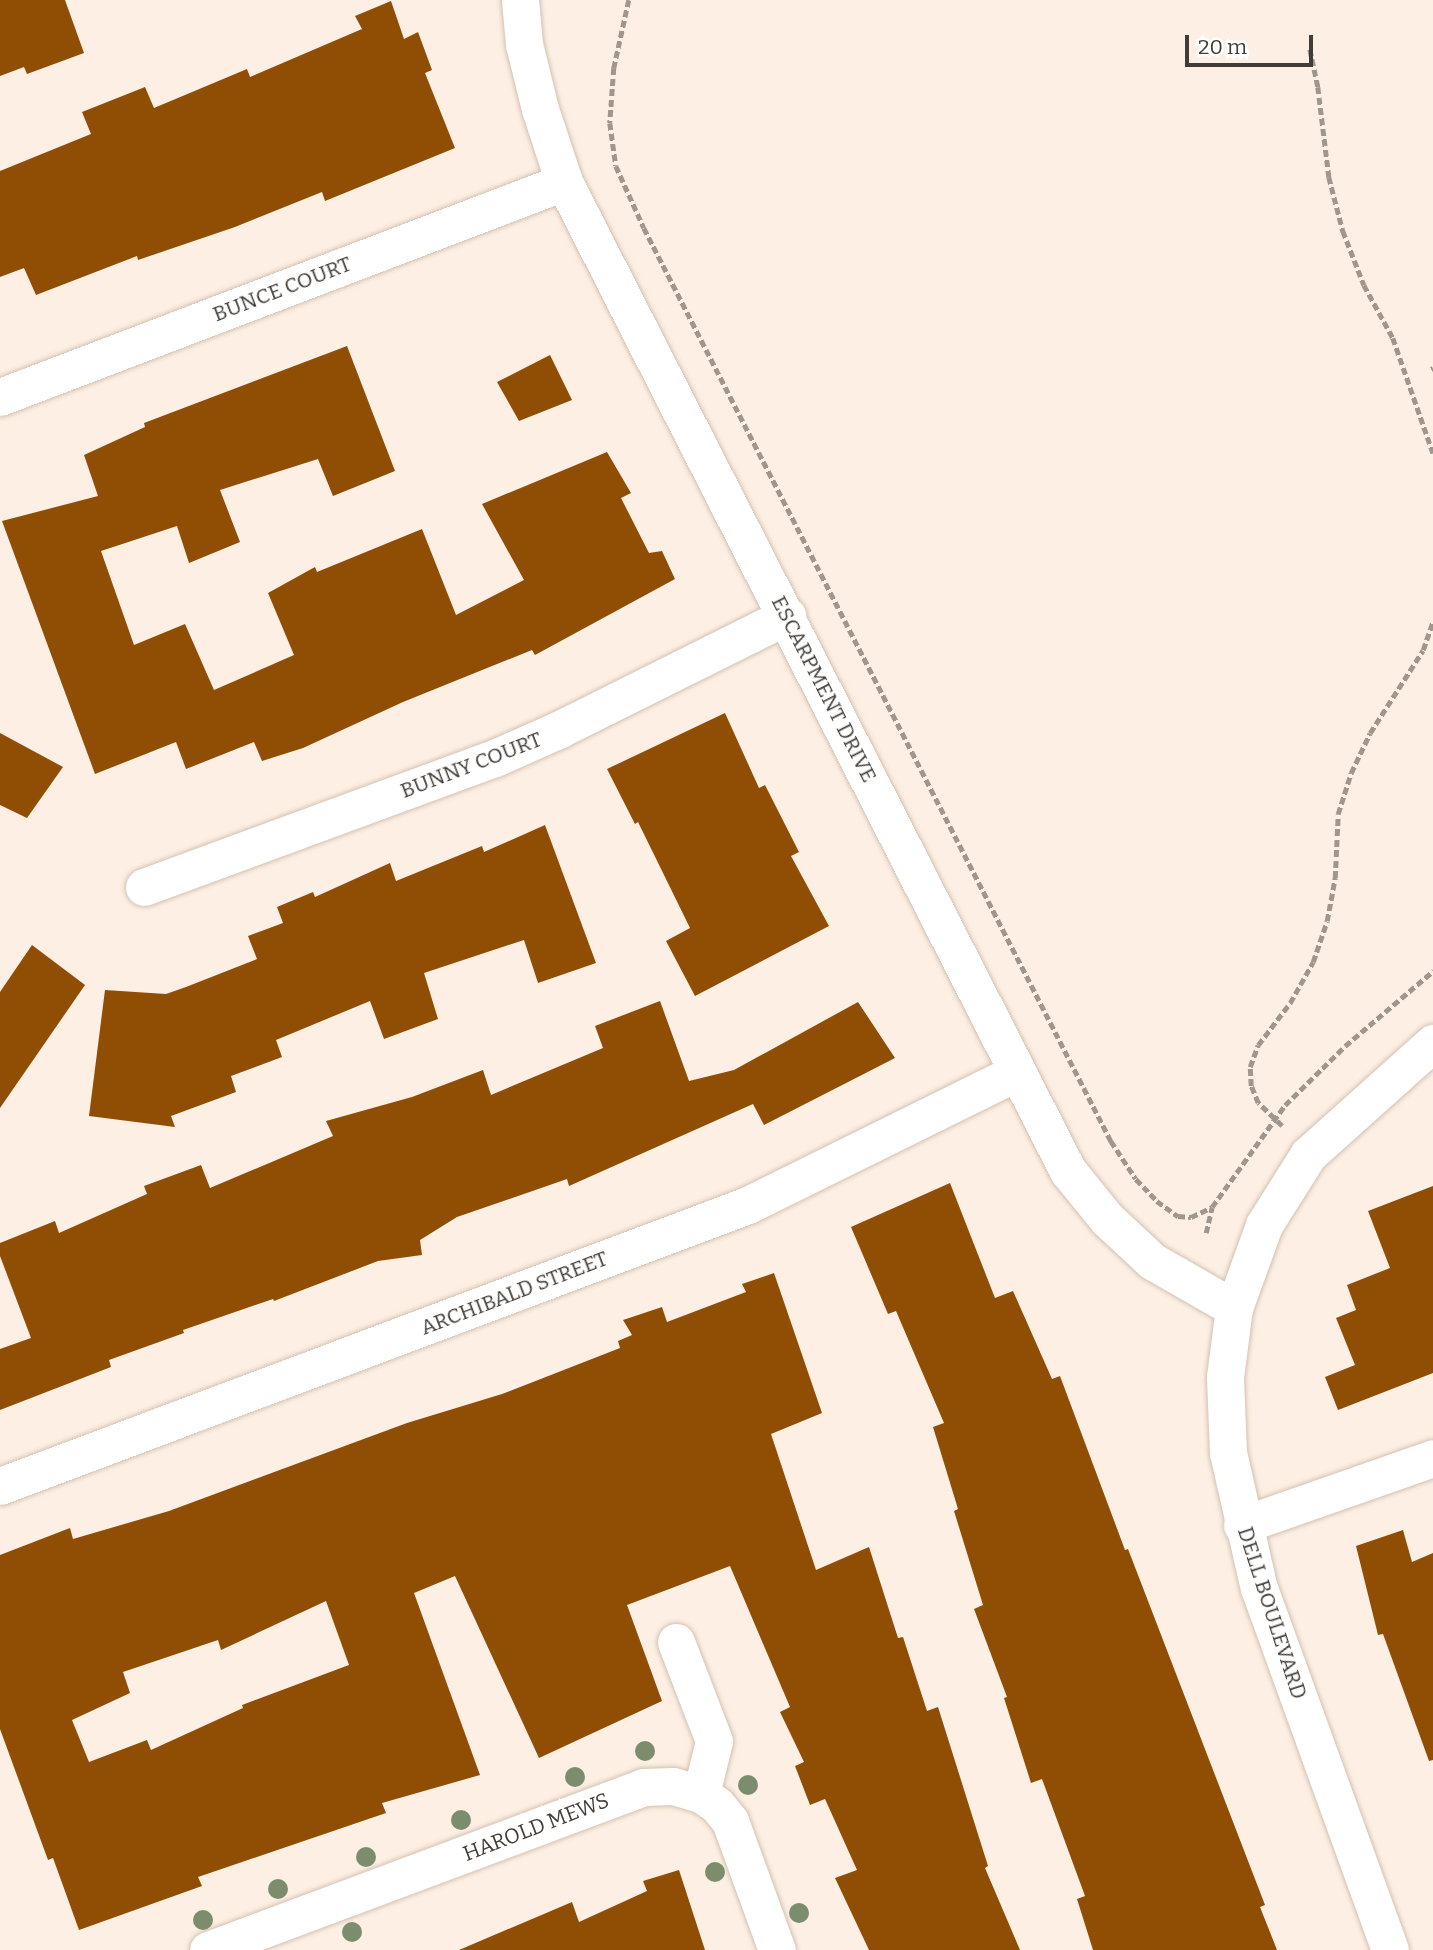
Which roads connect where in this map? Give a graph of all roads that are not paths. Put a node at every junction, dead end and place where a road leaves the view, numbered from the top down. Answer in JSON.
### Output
{"nodes":[{"id":1,"x":520,"y":0,"type":"edge"},
{"id":2,"x":564,"y":182,"type":"junction"},
{"id":3,"x":0,"y":397,"type":"edge"},
{"id":4,"x":787,"y":616,"type":"junction"},
{"id":5,"x":144,"y":887,"type":"dead end"},
{"id":6,"x":1433,"y":1043,"type":"edge"},
{"id":7,"x":1017,"y":1072,"type":"junction"},
{"id":8,"x":1234,"y":1308,"type":"junction"},
{"id":9,"x":1433,"y":1458,"type":"edge"},
{"id":10,"x":0,"y":1486,"type":"edge"},
{"id":11,"x":1242,"y":1525,"type":"junction"},
{"id":12,"x":676,"y":1642,"type":"dead end"},
{"id":13,"x":701,"y":1794,"type":"junction"},
{"id":14,"x":208,"y":1950,"type":"edge"},
{"id":15,"x":776,"y":1950,"type":"edge"},
{"id":16,"x":1390,"y":1950,"type":"edge"}],
"edges":[{"from":1,"to":2,"type":"street","name":"ESCARPMENT DRIVE"},
{"from":2,"to":3,"type":"street","name":"BUNCE COURT"},
{"from":2,"to":4,"type":"street","name":"ESCARPMENT DRIVE"},
{"from":4,"to":5,"type":"street","name":"BUNNY COURT"},
{"from":4,"to":7,"type":"street","name":"ESCARPMENT DRIVE"},
{"from":6,"to":8,"type":"street","name":"DELL BOULEVARD"},
{"from":7,"to":8,"type":"street","name":"ESCARPMENT DRIVE"},
{"from":7,"to":10,"type":"street","name":"ARCHIBALD STREET"},
{"from":8,"to":11,"type":"street","name":"DELL BOULEVARD"},
{"from":9,"to":11,"type":"street"},
{"from":11,"to":16,"type":"street","name":"DELL BOULEVARD"},
{"from":12,"to":13,"type":"street"},
{"from":13,"to":14,"type":"street","name":"HAROLD MEWS"},
{"from":13,"to":15,"type":"street","name":"HAROLD MEWS"}]}
